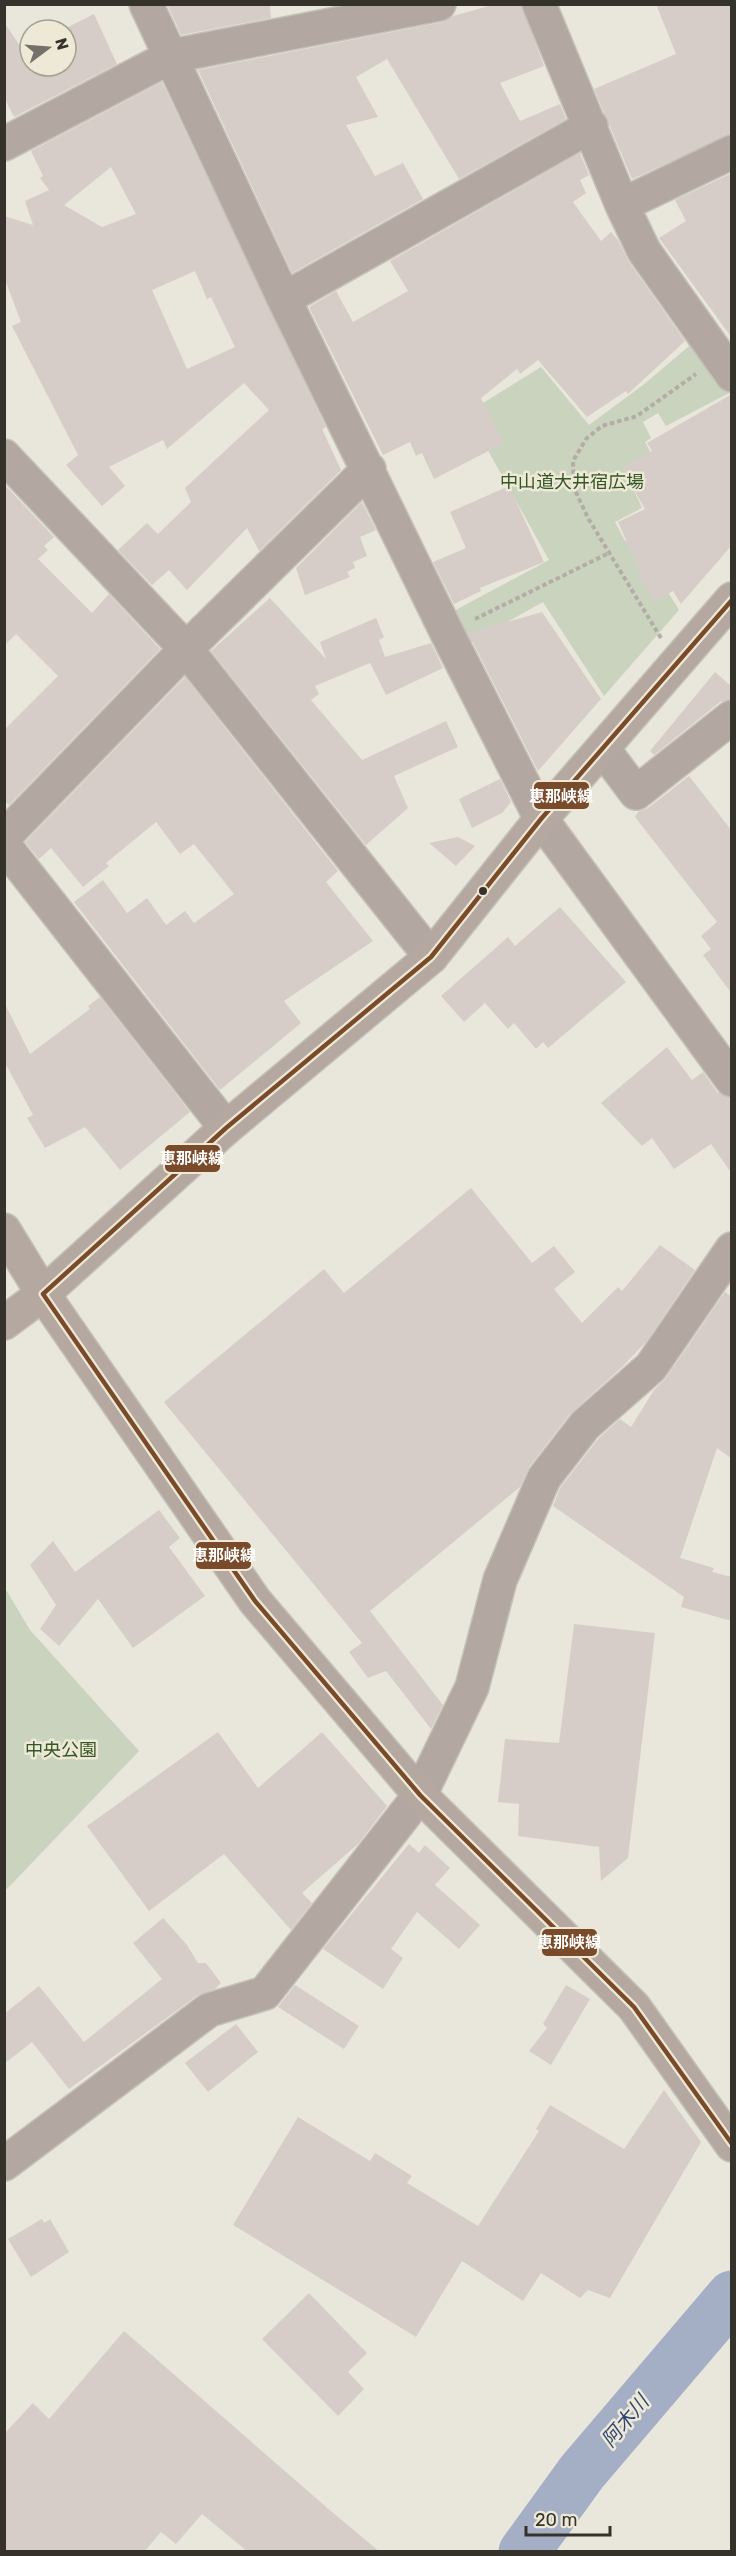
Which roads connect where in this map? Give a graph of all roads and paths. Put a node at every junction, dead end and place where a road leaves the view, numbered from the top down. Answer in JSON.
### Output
{"nodes":[{"id":1,"x":147,"y":4,"type":"edge"},
{"id":2,"x":439,"y":4,"type":"edge"},
{"id":3,"x":539,"y":4,"type":"edge"},
{"id":4,"x":172,"y":56,"type":"junction"},
{"id":5,"x":591,"y":126,"type":"junction"},
{"id":6,"x":4,"y":144,"type":"edge"},
{"id":7,"x":732,"y":152,"type":"edge"},
{"id":8,"x":622,"y":205,"type":"junction"},
{"id":9,"x":284,"y":299,"type":"junction"},
{"id":10,"x":725,"y":366,"type":"edge"},
{"id":11,"x":4,"y":456,"type":"edge"},
{"id":12,"x":369,"y":469,"type":"junction"},
{"id":13,"x":609,"y":553,"type":"junction"},
{"id":14,"x":732,"y":599,"type":"edge"},
{"id":15,"x":448,"y":635,"type":"junction"},
{"id":16,"x":186,"y":649,"type":"junction"},
{"id":17,"x":680,"y":659,"type":"junction"},
{"id":18,"x":732,"y":717,"type":"edge"},
{"id":19,"x":603,"y":749,"type":"junction"},
{"id":20,"x":541,"y":819,"type":"junction"},
{"id":21,"x":4,"y":837,"type":"edge"},
{"id":22,"x":4,"y":845,"type":"edge"},
{"id":23,"x":431,"y":957,"type":"junction"},
{"id":24,"x":732,"y":1080,"type":"edge"},
{"id":25,"x":226,"y":1128,"type":"junction"},
{"id":26,"x":4,"y":1230,"type":"edge"},
{"id":27,"x":732,"y":1249,"type":"edge"},
{"id":28,"x":43,"y":1294,"type":"junction"},
{"id":29,"x":4,"y":1323,"type":"edge"},
{"id":30,"x":420,"y":1795,"type":"junction"},
{"id":31,"x":728,"y":2132,"type":"edge"},
{"id":32,"x":4,"y":2164,"type":"edge"}],
"edges":[{"from":1,"to":4,"type":"street"},
{"from":2,"to":4,"type":"street"},
{"from":3,"to":5,"type":"street"},
{"from":4,"to":6,"type":"street"},
{"from":4,"to":9,"type":"street"},
{"from":5,"to":8,"type":"street"},
{"from":5,"to":9,"type":"street"},
{"from":7,"to":8,"type":"street"},
{"from":8,"to":10,"type":"street"},
{"from":9,"to":12,"type":"street"},
{"from":10,"to":13,"type":"path"},
{"from":11,"to":16,"type":"street"},
{"from":12,"to":15,"type":"street"},
{"from":12,"to":16,"type":"street"},
{"from":13,"to":15,"type":"path"},
{"from":13,"to":17,"type":"path"},
{"from":14,"to":17,"type":"main road"},
{"from":15,"to":20,"type":"street"},
{"from":16,"to":21,"type":"street"},
{"from":16,"to":23,"type":"street"},
{"from":17,"to":19,"type":"main road"},
{"from":18,"to":19,"type":"street"},
{"from":19,"to":20,"type":"main road"},
{"from":20,"to":23,"type":"main road"},
{"from":20,"to":24,"type":"street"},
{"from":22,"to":25,"type":"street"},
{"from":23,"to":25,"type":"main road"},
{"from":25,"to":28,"type":"main road"},
{"from":26,"to":28,"type":"main road"},
{"from":27,"to":30,"type":"street"},
{"from":28,"to":29,"type":"main road"},
{"from":28,"to":30,"type":"main road"},
{"from":30,"to":31,"type":"main road"},
{"from":30,"to":32,"type":"street"}]}
